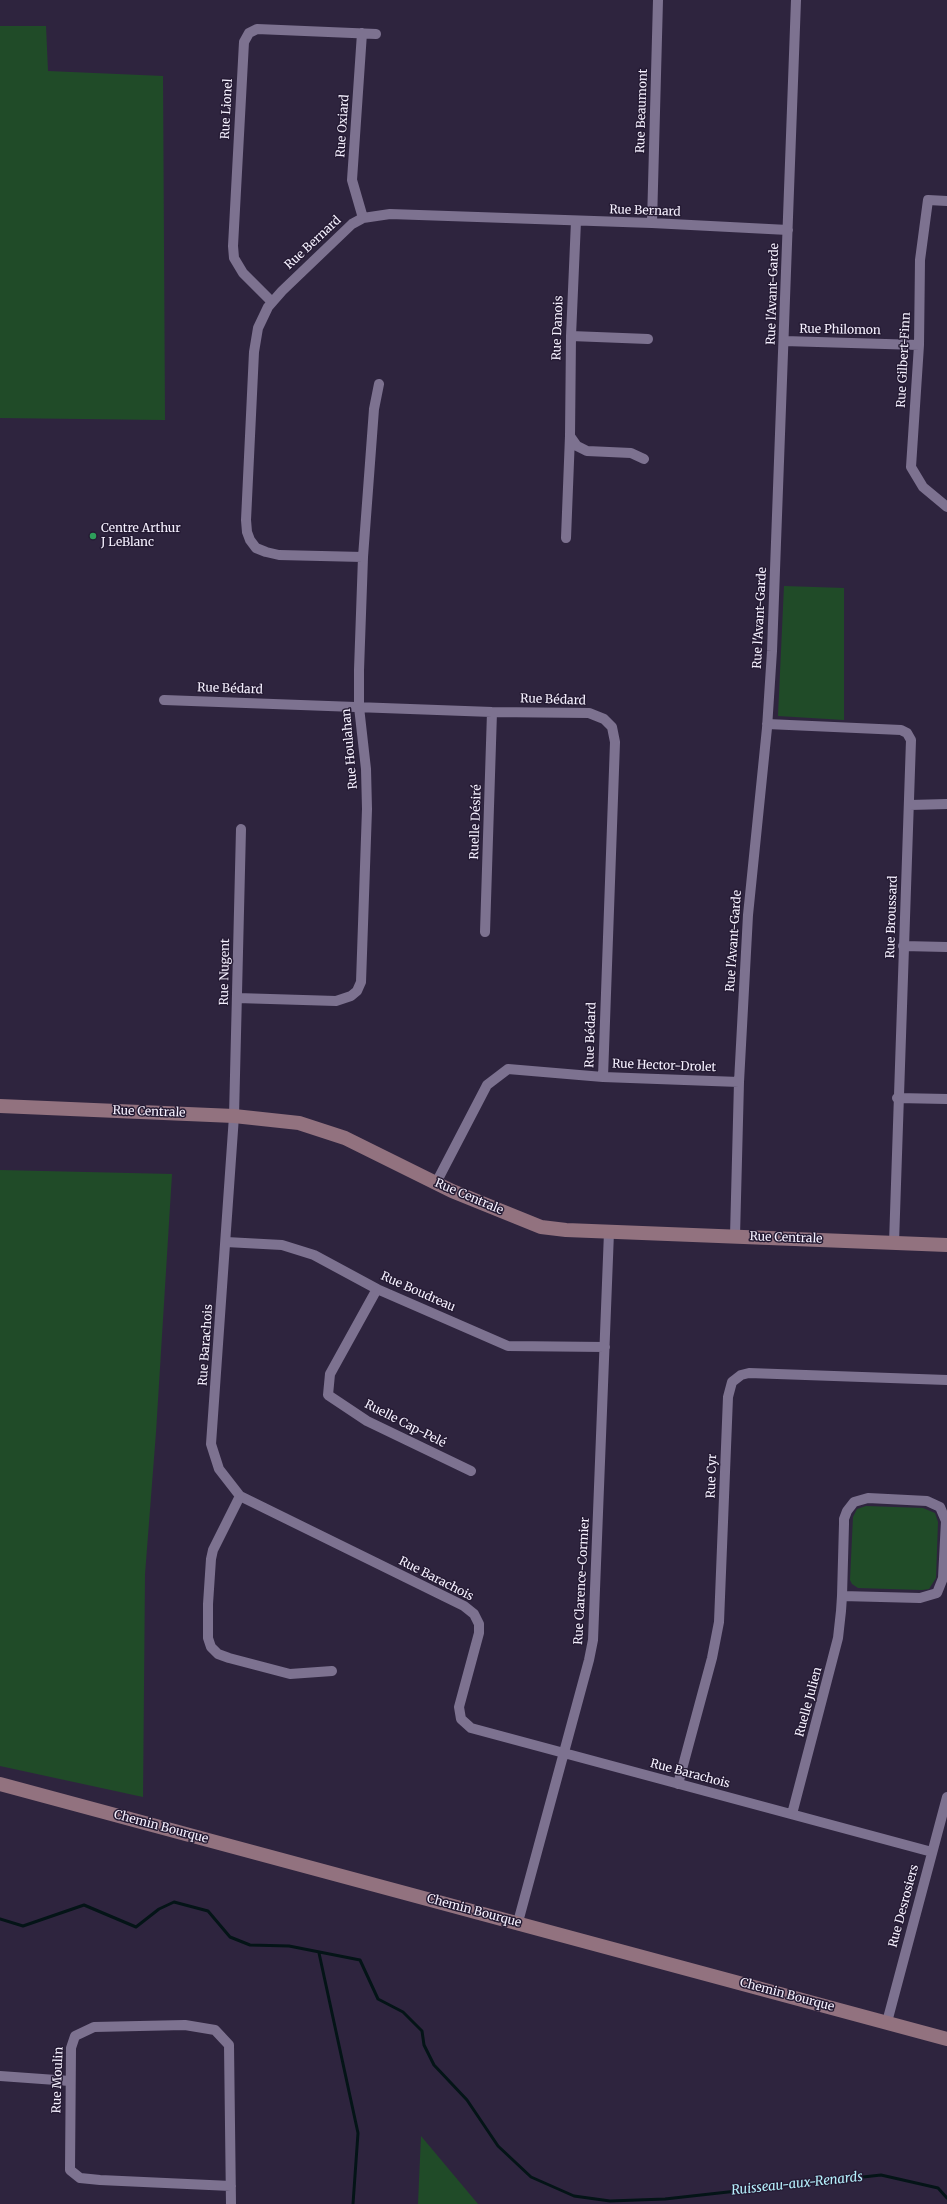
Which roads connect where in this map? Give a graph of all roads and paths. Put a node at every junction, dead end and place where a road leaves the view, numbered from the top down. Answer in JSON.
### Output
{"nodes":[{"id":1,"x":658,"y":0,"type":"edge"},
{"id":2,"x":796,"y":0,"type":"edge"},
{"id":3,"x":362,"y":33,"type":"junction"},
{"id":4,"x":376,"y":34,"type":"dead end"},
{"id":5,"x":947,"y":201,"type":"edge"},
{"id":6,"x":363,"y":218,"type":"junction"},
{"id":7,"x":576,"y":221,"type":"junction"},
{"id":8,"x":652,"y":223,"type":"junction"},
{"id":9,"x":788,"y":230,"type":"junction"},
{"id":10,"x":272,"y":302,"type":"junction"},
{"id":11,"x":571,"y":336,"type":"junction"},
{"id":12,"x":648,"y":339,"type":"dead end"},
{"id":13,"x":784,"y":341,"type":"junction"},
{"id":14,"x":919,"y":345,"type":"junction"},
{"id":15,"x":379,"y":384,"type":"dead end"},
{"id":16,"x":570,"y":436,"type":"junction"},
{"id":17,"x":644,"y":458,"type":"dead end"},
{"id":18,"x":947,"y":506,"type":"edge"},
{"id":19,"x":566,"y":538,"type":"dead end"},
{"id":20,"x":363,"y":557,"type":"junction"},
{"id":21,"x":164,"y":700,"type":"dead end"},
{"id":22,"x":359,"y":707,"type":"junction"},
{"id":23,"x":492,"y":712,"type":"junction"},
{"id":24,"x":768,"y":724,"type":"junction"},
{"id":25,"x":947,"y":804,"type":"edge"},
{"id":26,"x":910,"y":805,"type":"junction"},
{"id":27,"x":241,"y":829,"type":"dead end"},
{"id":28,"x":485,"y":932,"type":"dead end"},
{"id":29,"x":903,"y":946,"type":"junction"},
{"id":30,"x":947,"y":947,"type":"edge"},
{"id":31,"x":237,"y":998,"type":"junction"},
{"id":32,"x":603,"y":1077,"type":"junction"},
{"id":33,"x":739,"y":1082,"type":"junction"},
{"id":34,"x":897,"y":1098,"type":"junction"},
{"id":35,"x":947,"y":1099,"type":"edge"},
{"id":36,"x":0,"y":1106,"type":"edge"},
{"id":37,"x":234,"y":1116,"type":"junction"},
{"id":38,"x":436,"y":1183,"type":"junction"},
{"id":39,"x":609,"y":1232,"type":"junction"},
{"id":40,"x":735,"y":1236,"type":"junction"},
{"id":41,"x":226,"y":1242,"type":"junction"},
{"id":42,"x":894,"y":1243,"type":"junction"},
{"id":43,"x":947,"y":1245,"type":"edge"},
{"id":44,"x":377,"y":1289,"type":"junction"},
{"id":45,"x":605,"y":1348,"type":"junction"},
{"id":46,"x":947,"y":1380,"type":"edge"},
{"id":47,"x":471,"y":1471,"type":"dead end"},
{"id":48,"x":240,"y":1496,"type":"junction"},
{"id":49,"x":842,"y":1596,"type":"junction"},
{"id":50,"x":332,"y":1671,"type":"dead end"},
{"id":51,"x":564,"y":1753,"type":"junction"},
{"id":52,"x":0,"y":1784,"type":"edge"},
{"id":53,"x":678,"y":1784,"type":"junction"},
{"id":54,"x":947,"y":1797,"type":"edge"},
{"id":55,"x":792,"y":1814,"type":"junction"},
{"id":56,"x":932,"y":1852,"type":"junction"},
{"id":57,"x":518,"y":1922,"type":"junction"},
{"id":58,"x":886,"y":2022,"type":"junction"},
{"id":59,"x":947,"y":2039,"type":"edge"},
{"id":60,"x":0,"y":2076,"type":"edge"},
{"id":61,"x":70,"y":2081,"type":"junction"},
{"id":62,"x":231,"y":2186,"type":"junction"},
{"id":63,"x":231,"y":2204,"type":"edge"}],
"edges":[{"from":1,"to":8,"type":"street","name":"Rue Beaumont"},
{"from":2,"to":9,"type":"street","name":"Rue l'Avant-Garde"},
{"from":3,"to":4,"type":"street","name":"Rue Lionel"},
{"from":3,"to":6,"type":"street","name":"Rue Oxiard"},
{"from":3,"to":10,"type":"street","name":"Rue Lionel"},
{"from":5,"to":14,"type":"street","name":"Rue Gilbert-Finn"},
{"from":6,"to":7,"type":"street","name":"Rue Bernard"},
{"from":6,"to":10,"type":"street","name":"Rue Bernard"},
{"from":7,"to":8,"type":"street","name":"Rue Bernard"},
{"from":7,"to":11,"type":"street","name":"Rue Danois"},
{"from":8,"to":9,"type":"street","name":"Rue Bernard"},
{"from":9,"to":13,"type":"street","name":"Rue l'Avant-Garde"},
{"from":10,"to":20,"type":"street","name":"Rue Bernard"},
{"from":11,"to":12,"type":"street"},
{"from":11,"to":16,"type":"street","name":"Rue Danois"},
{"from":13,"to":14,"type":"street","name":"Rue Philomon"},
{"from":13,"to":24,"type":"street","name":"Rue l'Avant-Garde"},
{"from":14,"to":18,"type":"street","name":"Rue Gilbert-Finn"},
{"from":15,"to":20,"type":"street","name":"Rue Houlahan"},
{"from":16,"to":17,"type":"street"},
{"from":16,"to":19,"type":"street","name":"Rue Danois"},
{"from":20,"to":22,"type":"street","name":"Rue Houlahan"},
{"from":21,"to":22,"type":"street","name":"Rue Bédard"},
{"from":22,"to":23,"type":"street","name":"Rue Bédard"},
{"from":22,"to":31,"type":"street","name":"Rue Houlahan"},
{"from":23,"to":28,"type":"street","name":"Ruelle Désiré"},
{"from":23,"to":32,"type":"street","name":"Rue Bédard"},
{"from":24,"to":26,"type":"street","name":"Rue Broussard"},
{"from":24,"to":33,"type":"street","name":"Rue l'Avant-Garde"},
{"from":25,"to":26,"type":"street"},
{"from":26,"to":29,"type":"street","name":"Rue Broussard"},
{"from":27,"to":31,"type":"street","name":"Rue Nugent"},
{"from":29,"to":30,"type":"street"},
{"from":29,"to":34,"type":"street","name":"Rue Broussard"},
{"from":31,"to":37,"type":"street","name":"Rue Nugent"},
{"from":32,"to":33,"type":"street","name":"Rue Hector-Drolet"},
{"from":32,"to":38,"type":"street","name":"Rue Hector-Drolet"},
{"from":33,"to":40,"type":"street","name":"Rue l'Avant-Garde"},
{"from":34,"to":35,"type":"street"},
{"from":34,"to":42,"type":"street","name":"Rue Broussard"},
{"from":36,"to":37,"type":"street","name":"Rue Centrale"},
{"from":37,"to":38,"type":"street","name":"Rue Centrale"},
{"from":37,"to":41,"type":"street","name":"Rue Barachois"},
{"from":38,"to":39,"type":"street","name":"Rue Centrale"},
{"from":39,"to":40,"type":"street","name":"Rue Centrale"},
{"from":39,"to":45,"type":"street","name":"Rue Clarence-Cormier"},
{"from":40,"to":42,"type":"street","name":"Rue Centrale"},
{"from":41,"to":44,"type":"street","name":"Rue Boudreau"},
{"from":41,"to":48,"type":"street","name":"Rue Barachois"},
{"from":42,"to":43,"type":"street","name":"Rue Centrale"},
{"from":44,"to":45,"type":"street","name":"Rue Boudreau"},
{"from":44,"to":47,"type":"street","name":"Ruelle Cap-Pelé"},
{"from":45,"to":51,"type":"street","name":"Rue Clarence-Cormier"},
{"from":46,"to":53,"type":"street","name":"Rue Cyr"},
{"from":48,"to":50,"type":"street"},
{"from":48,"to":51,"type":"street","name":"Rue Barachois"},
{"from":49,"to":49,"type":"street","name":"Ruelle Julien"},
{"from":49,"to":55,"type":"street","name":"Ruelle Julien"},
{"from":51,"to":53,"type":"street","name":"Rue Barachois"},
{"from":51,"to":57,"type":"street","name":"Rue Clarence-Cormier"},
{"from":52,"to":57,"type":"street","name":"Chemin Bourque"},
{"from":53,"to":55,"type":"street","name":"Rue Barachois"},
{"from":54,"to":56,"type":"street","name":"Rue Desrosiers"},
{"from":55,"to":56,"type":"street","name":"Rue Barachois"},
{"from":56,"to":58,"type":"street","name":"Rue Desrosiers"},
{"from":57,"to":58,"type":"street","name":"Chemin Bourque"},
{"from":58,"to":59,"type":"street","name":"Chemin Bourque"},
{"from":60,"to":61,"type":"street"},
{"from":61,"to":62,"type":"street","name":"Rue Moulin"},
{"from":61,"to":62,"type":"street","name":"Rue Moulin"},
{"from":62,"to":63,"type":"street","name":"Rue Moulin"}]}
